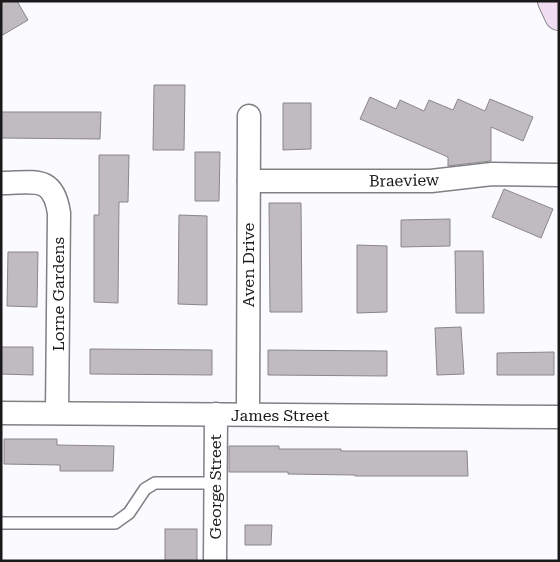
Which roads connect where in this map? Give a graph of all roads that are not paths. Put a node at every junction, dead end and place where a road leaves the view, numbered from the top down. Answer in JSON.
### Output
{"nodes":[{"id":1,"x":552,"y":1,"type":"edge"},
{"id":2,"x":559,"y":16,"type":"edge"},
{"id":3,"x":249,"y":116,"type":"dead end"},
{"id":4,"x":559,"y":175,"type":"edge"},
{"id":5,"x":249,"y":181,"type":"junction"},
{"id":6,"x":1,"y":183,"type":"edge"},
{"id":7,"x":57,"y":412,"type":"junction"},
{"id":8,"x":1,"y":413,"type":"edge"},
{"id":9,"x":216,"y":414,"type":"junction"},
{"id":10,"x":248,"y":414,"type":"junction"},
{"id":11,"x":559,"y":417,"type":"edge"},
{"id":12,"x":216,"y":483,"type":"junction"},
{"id":13,"x":1,"y":524,"type":"edge"},
{"id":14,"x":215,"y":561,"type":"edge"}],
"edges":[{"from":1,"to":2,"type":"main road"},
{"from":3,"to":5,"type":"street","name":"Aven Drive"},
{"from":4,"to":5,"type":"street","name":"Braeview"},
{"from":5,"to":10,"type":"street","name":"Aven Drive"},
{"from":6,"to":7,"type":"street","name":"Lorne Gardens"},
{"from":7,"to":8,"type":"street","name":"James Street"},
{"from":7,"to":9,"type":"street","name":"James Street"},
{"from":9,"to":10,"type":"street","name":"James Street"},
{"from":9,"to":12,"type":"street","name":"George Street"},
{"from":10,"to":11,"type":"street","name":"James Street"},
{"from":12,"to":13,"type":"lane"},
{"from":12,"to":14,"type":"street","name":"George Street"}]}
